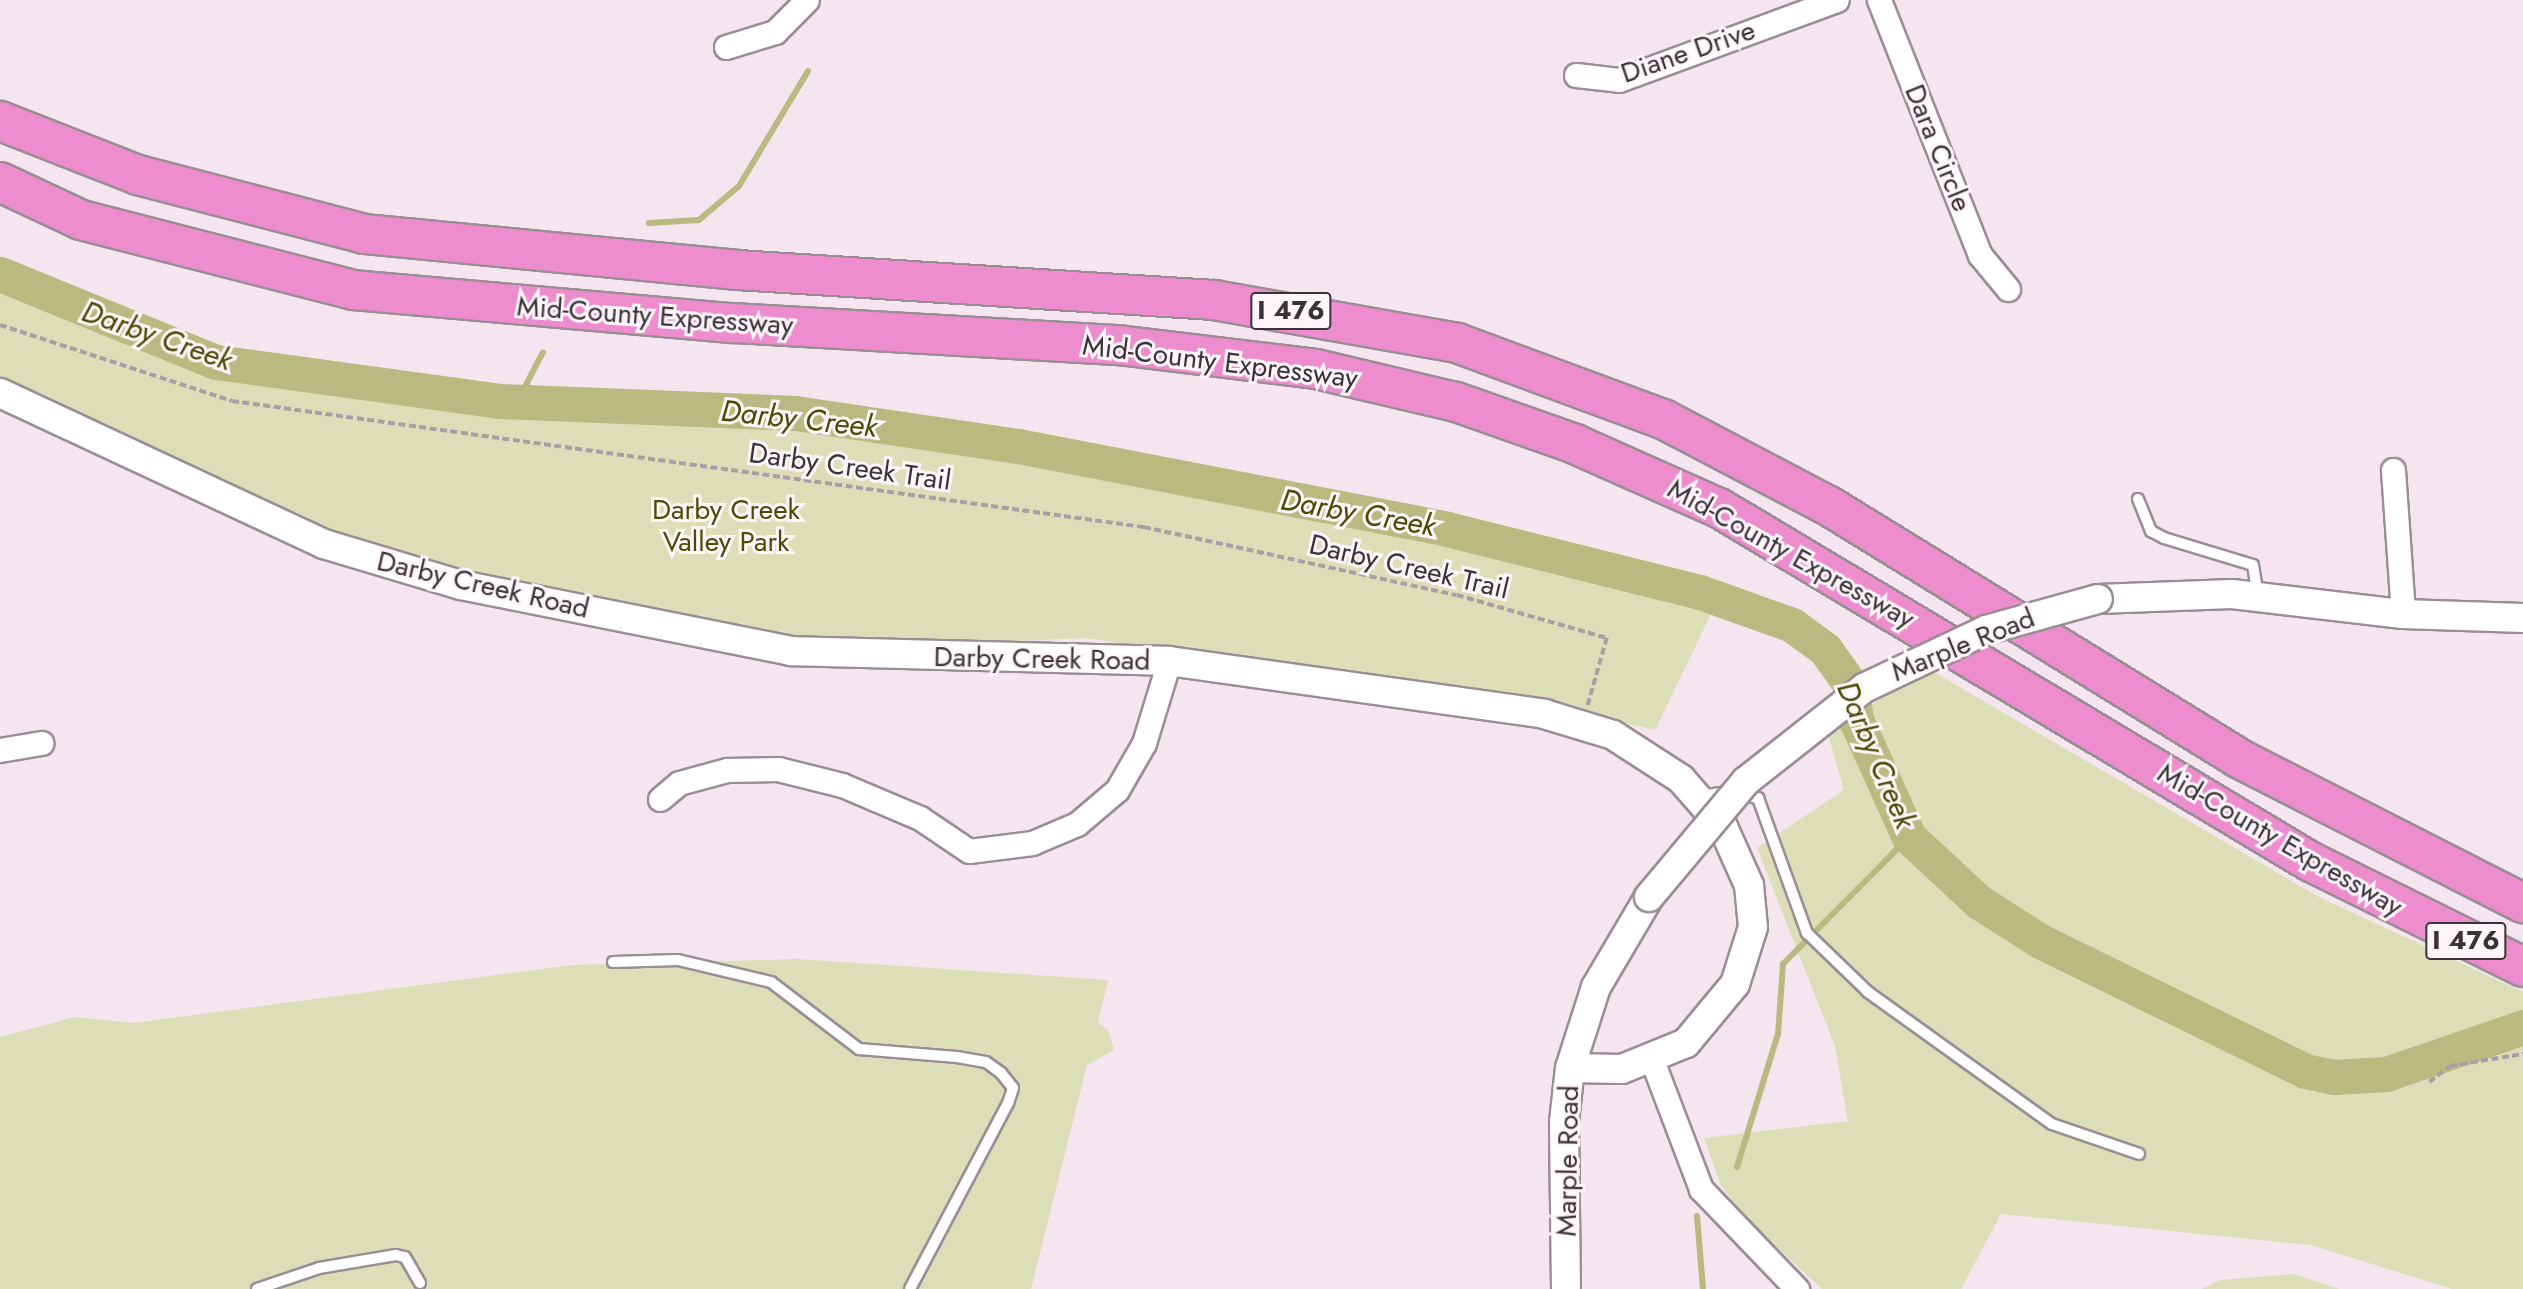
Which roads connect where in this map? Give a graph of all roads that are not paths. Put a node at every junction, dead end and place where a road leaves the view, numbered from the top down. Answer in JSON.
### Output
{"nodes":[{"id":1,"x":807,"y":0,"type":"edge"},
{"id":2,"x":1837,"y":0,"type":"edge"},
{"id":3,"x":1879,"y":0,"type":"edge"},
{"id":4,"x":726,"y":47,"type":"dead end"},
{"id":5,"x":1576,"y":75,"type":"dead end"},
{"id":6,"x":0,"y":121,"type":"edge"},
{"id":7,"x":0,"y":182,"type":"edge"},
{"id":8,"x":2008,"y":289,"type":"dead end"},
{"id":9,"x":0,"y":393,"type":"edge"},
{"id":10,"x":2393,"y":470,"type":"dead end"},
{"id":11,"x":2138,"y":499,"type":"dead end"},
{"id":12,"x":2259,"y":597,"type":"junction"},
{"id":13,"x":2403,"y":614,"type":"junction"},
{"id":14,"x":2523,"y":618,"type":"edge"},
{"id":15,"x":1169,"y":661,"type":"junction"},
{"id":16,"x":41,"y":743,"type":"dead end"},
{"id":17,"x":0,"y":750,"type":"edge"},
{"id":18,"x":1699,"y":796,"type":"junction"},
{"id":19,"x":660,"y":799,"type":"dead end"},
{"id":20,"x":2523,"y":903,"type":"edge"},
{"id":21,"x":613,"y":962,"type":"dead end"},
{"id":22,"x":2523,"y":967,"type":"edge"},
{"id":23,"x":1653,"y":1060,"type":"junction"},
{"id":24,"x":1570,"y":1068,"type":"junction"},
{"id":25,"x":2139,"y":1154,"type":"dead end"},
{"id":26,"x":420,"y":1283,"type":"dead end"},
{"id":27,"x":257,"y":1289,"type":"edge"},
{"id":28,"x":910,"y":1289,"type":"edge"},
{"id":29,"x":1566,"y":1289,"type":"edge"},
{"id":30,"x":1797,"y":1289,"type":"edge"}],
"edges":[{"from":1,"to":4,"type":"street"},
{"from":2,"to":5,"type":"street","name":"Diane Drive"},
{"from":3,"to":8,"type":"street","name":"Dara Circle"},
{"from":6,"to":20,"type":"highway","name":"Mid-County Expressway","number":"I 476"},
{"from":7,"to":22,"type":"highway","name":"Mid-County Expressway","number":"I 476"},
{"from":9,"to":15,"type":"street","name":"Darby Creek Road"},
{"from":10,"to":13,"type":"street"},
{"from":11,"to":12,"type":"lane"},
{"from":12,"to":13,"type":"street","name":"Marple Road"},
{"from":12,"to":24,"type":"street","name":"Marple Road","bridge":true},
{"from":13,"to":14,"type":"street","name":"Marple Road"},
{"from":15,"to":18,"type":"street","name":"Darby Creek Road"},
{"from":15,"to":19,"type":"street"},
{"from":16,"to":17,"type":"street"},
{"from":18,"to":23,"type":"street","name":"Darby Creek Road"},
{"from":18,"to":25,"type":"lane"},
{"from":21,"to":28,"type":"lane"},
{"from":23,"to":24,"type":"street","name":"Darby Creek Road"},
{"from":23,"to":30,"type":"street"},
{"from":24,"to":29,"type":"street","name":"Marple Road"},
{"from":26,"to":27,"type":"lane"}]}
